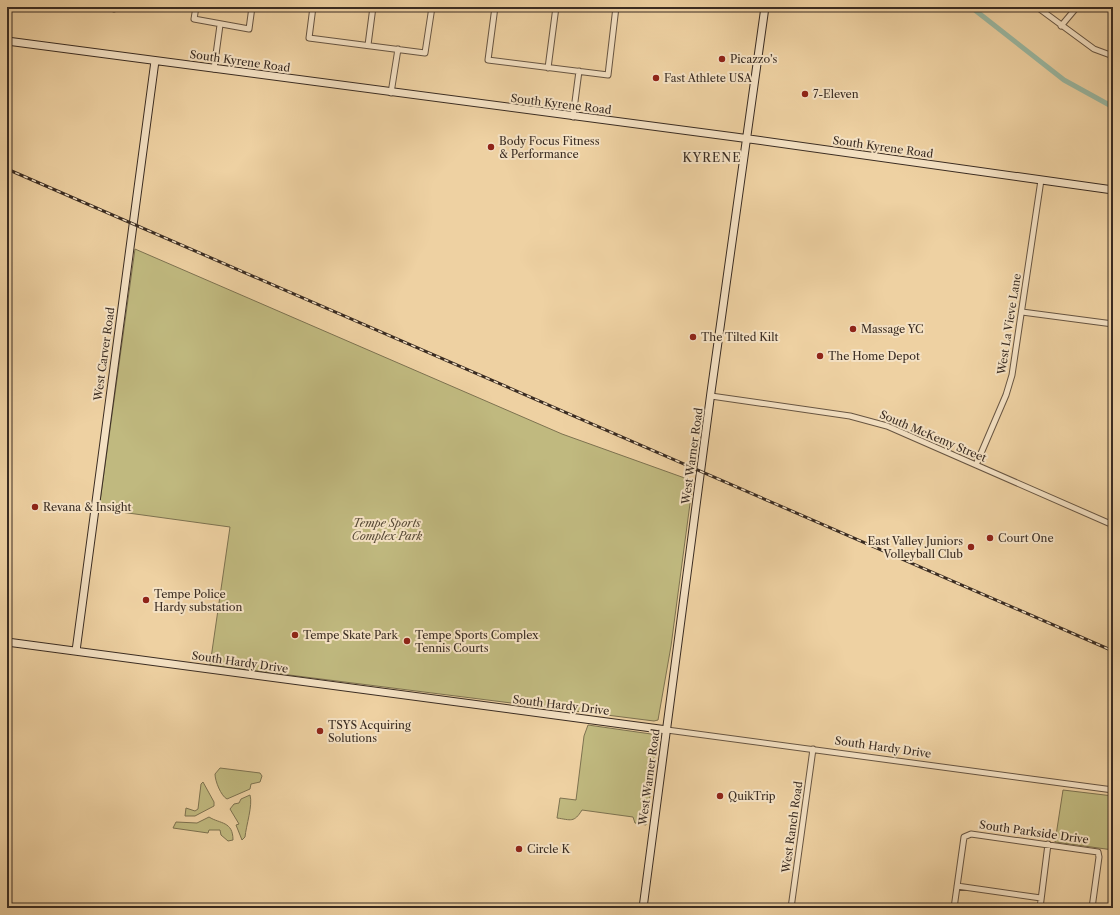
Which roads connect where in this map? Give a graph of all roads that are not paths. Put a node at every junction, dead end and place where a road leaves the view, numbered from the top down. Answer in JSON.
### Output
{"nodes":[{"id":1,"x":108,"y":7,"type":"edge"},
{"id":2,"x":118,"y":7,"type":"edge"},
{"id":3,"x":196,"y":7,"type":"edge"},
{"id":4,"x":252,"y":7,"type":"edge"},
{"id":5,"x":313,"y":7,"type":"edge"},
{"id":6,"x":373,"y":7,"type":"edge"},
{"id":7,"x":432,"y":7,"type":"edge"},
{"id":8,"x":495,"y":7,"type":"edge"},
{"id":9,"x":556,"y":7,"type":"edge"},
{"id":10,"x":616,"y":7,"type":"edge"},
{"id":11,"x":765,"y":7,"type":"edge"},
{"id":12,"x":1037,"y":7,"type":"edge"},
{"id":13,"x":1076,"y":7,"type":"edge"},
{"id":14,"x":220,"y":25,"type":"junction"},
{"id":15,"x":1061,"y":26,"type":"junction"},
{"id":16,"x":7,"y":41,"type":"edge"},
{"id":17,"x":368,"y":45,"type":"junction"},
{"id":18,"x":398,"y":49,"type":"junction"},
{"id":19,"x":1113,"y":56,"type":"edge"},
{"id":20,"x":155,"y":61,"type":"junction"},
{"id":21,"x":548,"y":68,"type":"junction"},
{"id":22,"x":214,"y":69,"type":"junction"},
{"id":23,"x":579,"y":71,"type":"junction"},
{"id":24,"x":391,"y":93,"type":"junction"},
{"id":25,"x":573,"y":116,"type":"junction"},
{"id":26,"x":747,"y":138,"type":"junction"},
{"id":27,"x":1041,"y":180,"type":"junction"},
{"id":28,"x":1113,"y":190,"type":"edge"},
{"id":29,"x":1022,"y":312,"type":"junction"},
{"id":30,"x":1113,"y":324,"type":"edge"},
{"id":31,"x":711,"y":396,"type":"junction"},
{"id":32,"x":976,"y":465,"type":"junction"},
{"id":33,"x":1113,"y":524,"type":"edge"},
{"id":34,"x":7,"y":642,"type":"edge"},
{"id":35,"x":76,"y":651,"type":"junction"},
{"id":36,"x":667,"y":730,"type":"junction"},
{"id":37,"x":813,"y":749,"type":"junction"},
{"id":38,"x":1113,"y":790,"type":"edge"},
{"id":39,"x":1048,"y":844,"type":"junction"},
{"id":40,"x":957,"y":886,"type":"junction"},
{"id":41,"x":1041,"y":898,"type":"junction"},
{"id":42,"x":643,"y":908,"type":"edge"},
{"id":43,"x":791,"y":908,"type":"edge"},
{"id":44,"x":954,"y":908,"type":"edge"},
{"id":45,"x":1040,"y":908,"type":"edge"},
{"id":46,"x":1092,"y":908,"type":"edge"}],
"edges":[{"from":1,"to":2,"type":"street"},
{"from":3,"to":14,"type":"street"},
{"from":4,"to":14,"type":"street"},
{"from":5,"to":17,"type":"street"},
{"from":6,"to":17,"type":"street"},
{"from":7,"to":18,"type":"street"},
{"from":8,"to":21,"type":"street"},
{"from":9,"to":21,"type":"street"},
{"from":10,"to":23,"type":"street"},
{"from":11,"to":26,"type":"main road","name":"West Warner Road"},
{"from":12,"to":15,"type":"street"},
{"from":13,"to":15,"type":"street"},
{"from":14,"to":22,"type":"street"},
{"from":15,"to":19,"type":"street"},
{"from":16,"to":20,"type":"main road","name":"South Kyrene Road"},
{"from":17,"to":18,"type":"street"},
{"from":18,"to":24,"type":"street"},
{"from":20,"to":22,"type":"main road","name":"South Kyrene Road"},
{"from":20,"to":35,"type":"main road","name":"West Carver Road"},
{"from":21,"to":23,"type":"street"},
{"from":22,"to":24,"type":"main road","name":"South Kyrene Road"},
{"from":23,"to":25,"type":"street"},
{"from":24,"to":25,"type":"main road","name":"South Kyrene Road"},
{"from":25,"to":26,"type":"main road","name":"South Kyrene Road"},
{"from":26,"to":27,"type":"main road","name":"South Kyrene Road"},
{"from":26,"to":31,"type":"main road","name":"West Warner Road"},
{"from":27,"to":28,"type":"main road","name":"South Kyrene Road"},
{"from":27,"to":29,"type":"street","name":"West La Vieve Lane"},
{"from":29,"to":30,"type":"street"},
{"from":29,"to":32,"type":"street","name":"West La Vieve Lane"},
{"from":31,"to":32,"type":"street","name":"South McKemy Street"},
{"from":31,"to":36,"type":"main road","name":"West Warner Road"},
{"from":32,"to":33,"type":"street","name":"South McKemy Street"},
{"from":34,"to":35,"type":"main road","name":"South Hardy Drive"},
{"from":35,"to":36,"type":"main road","name":"South Hardy Drive"},
{"from":36,"to":37,"type":"street","name":"South Hardy Drive"},
{"from":36,"to":42,"type":"main road","name":"West Warner Road"},
{"from":37,"to":38,"type":"street","name":"South Hardy Drive"},
{"from":37,"to":43,"type":"street","name":"West Ranch Road"},
{"from":39,"to":40,"type":"street","name":"South Parkside Drive"},
{"from":39,"to":41,"type":"street"},
{"from":39,"to":46,"type":"street","name":"South Parkside Drive"},
{"from":40,"to":41,"type":"street"},
{"from":40,"to":44,"type":"street"},
{"from":41,"to":45,"type":"street"}]}
